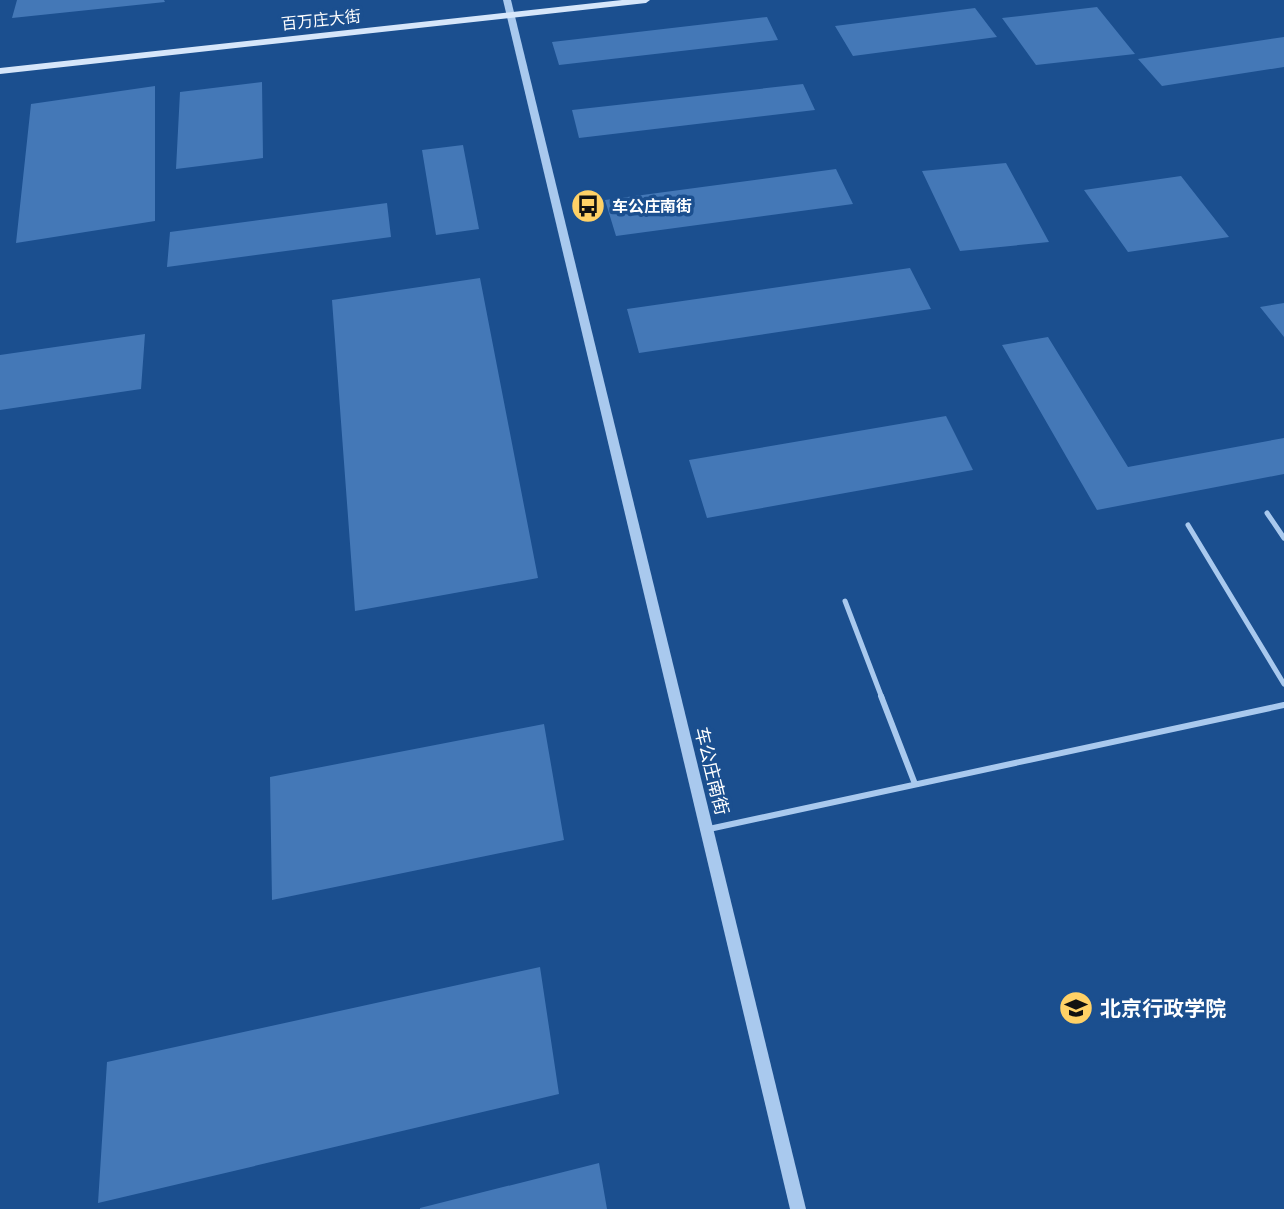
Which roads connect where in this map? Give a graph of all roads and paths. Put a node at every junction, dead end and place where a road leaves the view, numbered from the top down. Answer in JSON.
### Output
{"nodes":[{"id":1,"x":507,"y":0,"type":"edge"},
{"id":2,"x":646,"y":0,"type":"edge"},
{"id":3,"x":511,"y":16,"type":"junction"},
{"id":4,"x":0,"y":71,"type":"edge"},
{"id":5,"x":1267,"y":513,"type":"dead end"},
{"id":6,"x":1188,"y":525,"type":"dead end"},
{"id":7,"x":1284,"y":538,"type":"edge"},
{"id":8,"x":845,"y":601,"type":"dead end"},
{"id":9,"x":1284,"y":684,"type":"edge"},
{"id":10,"x":1284,"y":705,"type":"edge"},
{"id":11,"x":915,"y":784,"type":"junction"},
{"id":12,"x":708,"y":829,"type":"junction"},
{"id":13,"x":798,"y":1209,"type":"edge"}],
"edges":[{"from":1,"to":3,"type":"street","name":"车公庄南街"},
{"from":2,"to":3,"type":"main road","name":"百万庄大街"},
{"from":3,"to":4,"type":"main road","name":"百万庄大街"},
{"from":3,"to":12,"type":"street","name":"车公庄南街"},
{"from":5,"to":7,"type":"lane"},
{"from":6,"to":9,"type":"lane"},
{"from":8,"to":11,"type":"lane"},
{"from":10,"to":11,"type":"lane"},
{"from":11,"to":12,"type":"lane"},
{"from":12,"to":13,"type":"street","name":"车公庄南街"}]}
